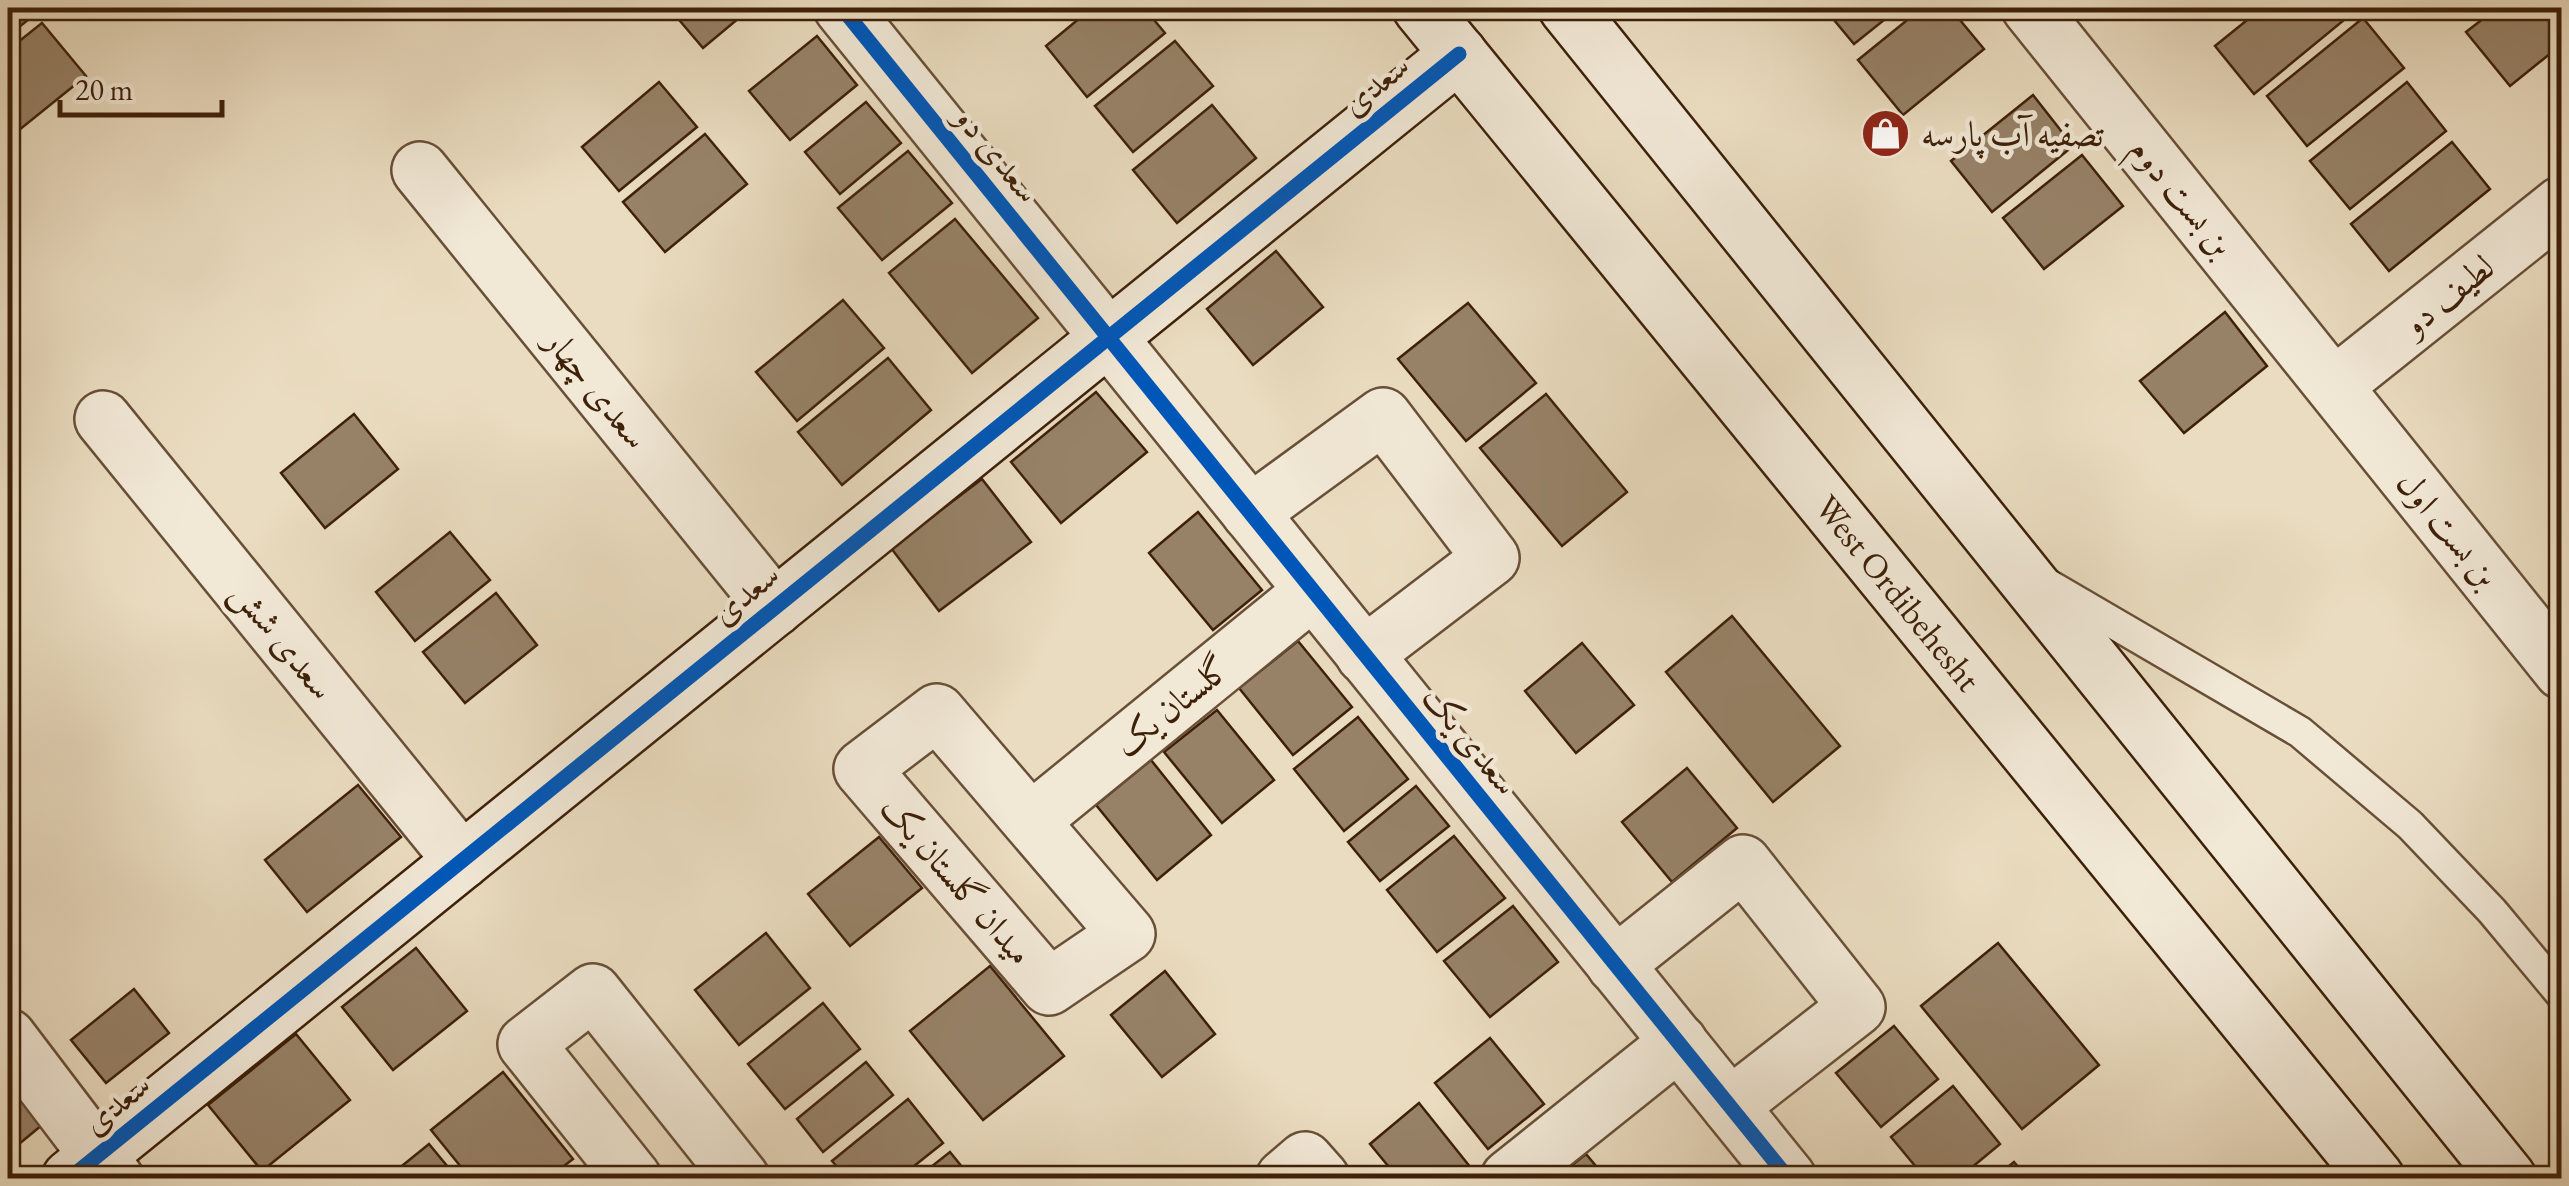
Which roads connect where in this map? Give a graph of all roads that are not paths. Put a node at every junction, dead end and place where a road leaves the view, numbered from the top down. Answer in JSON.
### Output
{"nodes":[{"id":1,"x":842,"y":8,"type":"edge"},
{"id":2,"x":1420,"y":8,"type":"edge"},
{"id":3,"x":1567,"y":8,"type":"edge"},
{"id":4,"x":2030,"y":8,"type":"edge"},
{"id":5,"x":1458,"y":54,"type":"junction"},
{"id":6,"x":420,"y":170,"type":"dead end"},
{"id":7,"x":2562,"y":204,"type":"edge"},
{"id":8,"x":1108,"y":338,"type":"junction"},
{"id":9,"x":2334,"y":386,"type":"junction"},
{"id":10,"x":103,"y":418,"type":"dead end"},
{"id":11,"x":1250,"y":513,"type":"junction"},
{"id":12,"x":2016,"y":567,"type":"junction"},
{"id":13,"x":1313,"y":591,"type":"junction"},
{"id":14,"x":774,"y":608,"type":"junction"},
{"id":15,"x":1364,"y":655,"type":"junction"},
{"id":16,"x":2562,"y":671,"type":"edge"},
{"id":17,"x":1032,"y":820,"type":"junction"},
{"id":18,"x":462,"y":861,"type":"junction"},
{"id":19,"x":1615,"y":965,"type":"junction"},
{"id":20,"x":2562,"y":995,"type":"edge"},
{"id":21,"x":8,"y":1037,"type":"edge"},
{"id":22,"x":1679,"y":1042,"type":"junction"},
{"id":23,"x":1730,"y":1106,"type":"junction"},
{"id":24,"x":94,"y":1171,"type":"edge"},
{"id":25,"x":612,"y":1171,"type":"edge"},
{"id":26,"x":741,"y":1178,"type":"edge"},
{"id":27,"x":1284,"y":1178,"type":"edge"},
{"id":28,"x":1321,"y":1178,"type":"edge"},
{"id":29,"x":1508,"y":1178,"type":"edge"},
{"id":30,"x":1788,"y":1178,"type":"edge"},
{"id":31,"x":2376,"y":1178,"type":"edge"},
{"id":32,"x":2508,"y":1178,"type":"edge"}],
"edges":[{"from":1,"to":8,"type":"street","name":"سعدی دو"},
{"from":2,"to":5,"type":"street","name":"West Ordibehesht"},
{"from":3,"to":12,"type":"street"},
{"from":4,"to":9,"type":"street","name":"بن بست دوم"},
{"from":5,"to":8,"type":"street","name":"سعدی"},
{"from":5,"to":31,"type":"street","name":"West Ordibehesht"},
{"from":6,"to":14,"type":"street","name":"سعدی چهار"},
{"from":7,"to":9,"type":"street","name":"لطیف دو"},
{"from":8,"to":11,"type":"street","name":"سعدی یک"},
{"from":8,"to":14,"type":"street","name":"سعدی"},
{"from":9,"to":16,"type":"street","name":"بن بست اول"},
{"from":10,"to":18,"type":"street","name":"سعدی شش"},
{"from":11,"to":13,"type":"street","name":"سعدی یک"},
{"from":11,"to":15,"type":"street"},
{"from":12,"to":20,"type":"lane"},
{"from":12,"to":32,"type":"street"},
{"from":13,"to":15,"type":"street","name":"سعدی یک"},
{"from":13,"to":17,"type":"street","name":"گلستان یک"},
{"from":14,"to":18,"type":"street","name":"سعدی"},
{"from":15,"to":19,"type":"street","name":"سعدی یک"},
{"from":17,"to":17,"type":"street","name":"میدان گلستان یک"},
{"from":18,"to":24,"type":"street","name":"سعدی"},
{"from":19,"to":22,"type":"street","name":"سعدی یک"},
{"from":19,"to":23,"type":"street"},
{"from":21,"to":24,"type":"street"},
{"from":22,"to":23,"type":"street","name":"سعدی یک"},
{"from":22,"to":29,"type":"street"},
{"from":23,"to":30,"type":"street","name":"سعدی یک"},
{"from":25,"to":26,"type":"street"},
{"from":27,"to":28,"type":"street"}]}
